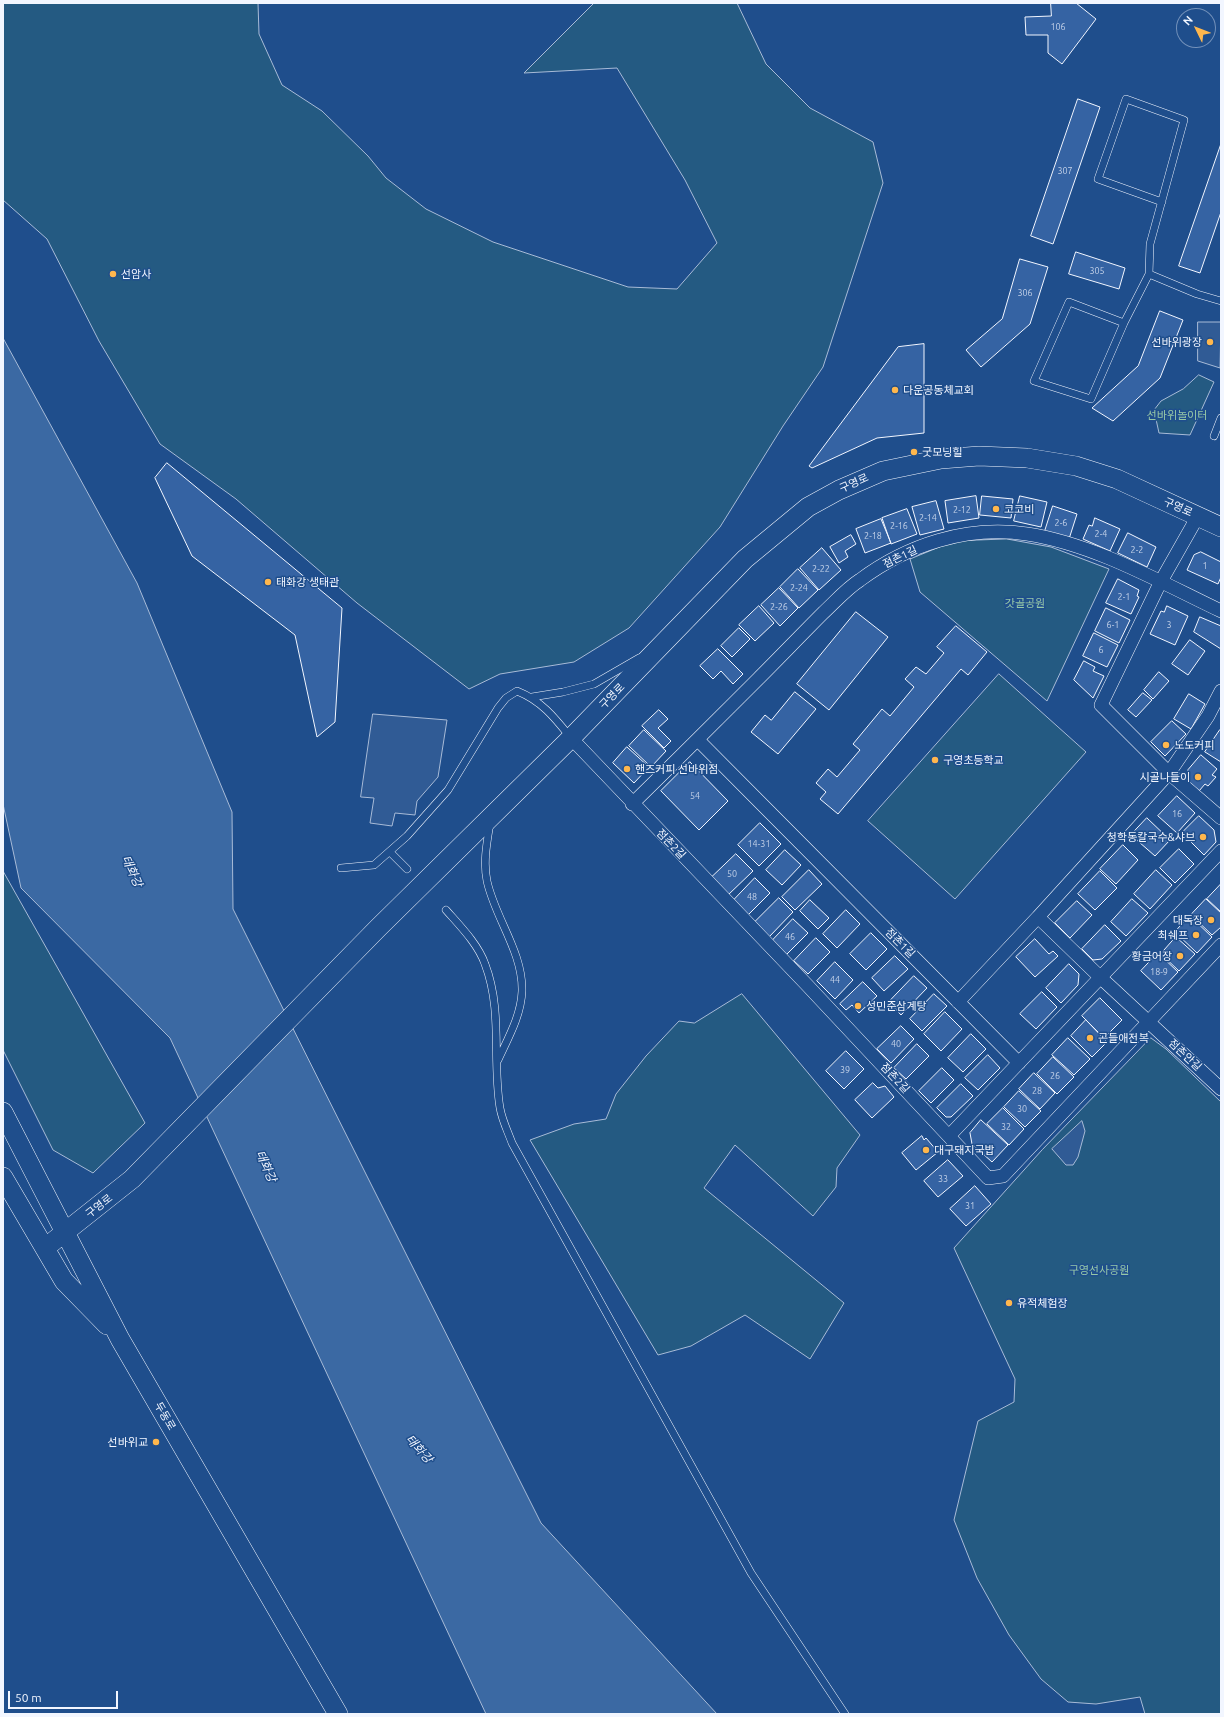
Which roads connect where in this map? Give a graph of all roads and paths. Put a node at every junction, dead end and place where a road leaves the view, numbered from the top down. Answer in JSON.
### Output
{"nodes":[{"id":1,"x":1162,"y":202,"type":"junction"},
{"id":2,"x":1149,"y":274,"type":"junction"},
{"id":3,"x":1221,"y":301,"type":"edge"},
{"id":4,"x":1124,"y":323,"type":"junction"},
{"id":5,"x":1221,"y":418,"type":"edge"},
{"id":6,"x":1214,"y":436,"type":"dead end"},
{"id":7,"x":1198,"y":516,"type":"junction"},
{"id":8,"x":1221,"y":527,"type":"edge"},
{"id":9,"x":1160,"y":583,"type":"junction"},
{"id":10,"x":1221,"y":611,"type":"edge"},
{"id":11,"x":660,"y":646,"type":"junction"},
{"id":12,"x":1221,"y":691,"type":"edge"},
{"id":13,"x":532,"y":697,"type":"junction"},
{"id":14,"x":571,"y":738,"type":"junction"},
{"id":15,"x":698,"y":740,"type":"junction"},
{"id":16,"x":1169,"y":773,"type":"junction"},
{"id":17,"x":632,"y":804,"type":"junction"},
{"id":18,"x":491,"y":817,"type":"junction"},
{"id":19,"x":1221,"y":818,"type":"edge"},
{"id":20,"x":1221,"y":851,"type":"edge"},
{"id":21,"x":390,"y":852,"type":"junction"},
{"id":22,"x":341,"y":868,"type":"dead end"},
{"id":23,"x":406,"y":869,"type":"dead end"},
{"id":24,"x":446,"y":910,"type":"dead end"},
{"id":25,"x":1038,"y":917,"type":"junction"},
{"id":26,"x":1221,"y":945,"type":"edge"},
{"id":27,"x":1100,"y":977,"type":"junction"},
{"id":28,"x":958,"y":1002,"type":"junction"},
{"id":29,"x":1149,"y":1021,"type":"junction"},
{"id":30,"x":497,"y":1062,"type":"junction"},
{"id":31,"x":1018,"y":1063,"type":"junction"},
{"id":32,"x":1221,"y":1089,"type":"edge"},
{"id":33,"x":3,"y":1112,"type":"edge"},
{"id":34,"x":949,"y":1136,"type":"junction"},
{"id":35,"x":3,"y":1177,"type":"edge"},
{"id":36,"x":65,"y":1232,"type":"junction"},
{"id":37,"x":45,"y":1248,"type":"junction"},
{"id":38,"x":120,"y":1339,"type":"junction"},
{"id":39,"x":338,"y":1714,"type":"edge"},
{"id":40,"x":845,"y":1714,"type":"edge"}],
"edges":[{"from":1,"to":1,"type":"lane"},
{"from":1,"to":2,"type":"lane"},
{"from":2,"to":3,"type":"lane"},
{"from":2,"to":4,"type":"lane"},
{"from":4,"to":4,"type":"lane"},
{"from":5,"to":6,"type":"lane"},
{"from":7,"to":8,"type":"main road","name":"구영로"},
{"from":7,"to":9,"type":"street"},
{"from":7,"to":11,"type":"main road","name":"구영로"},
{"from":9,"to":10,"type":"street","name":"점촌1길"},
{"from":9,"to":15,"type":"street","name":"점촌1길"},
{"from":9,"to":16,"type":"street"},
{"from":11,"to":13,"type":"lane"},
{"from":11,"to":14,"type":"main road","name":"구영로"},
{"from":12,"to":16,"type":"street"},
{"from":13,"to":14,"type":"lane"},
{"from":13,"to":21,"type":"lane"},
{"from":14,"to":17,"type":"street","name":"점촌2길"},
{"from":14,"to":18,"type":"main road","name":"구영로"},
{"from":15,"to":17,"type":"street","name":"점촌1길"},
{"from":15,"to":28,"type":"street","name":"점촌1길"},
{"from":16,"to":19,"type":"street"},
{"from":16,"to":25,"type":"street"},
{"from":17,"to":34,"type":"street","name":"점촌2길"},
{"from":18,"to":30,"type":"lane"},
{"from":18,"to":36,"type":"main road","name":"구영로"},
{"from":20,"to":27,"type":"street"},
{"from":21,"to":22,"type":"lane"},
{"from":21,"to":23,"type":"lane"},
{"from":24,"to":30,"type":"lane"},
{"from":25,"to":27,"type":"street"},
{"from":25,"to":28,"type":"street"},
{"from":26,"to":29,"type":"street","name":"점촌2길"},
{"from":27,"to":29,"type":"street","name":"점촌안길"},
{"from":27,"to":31,"type":"street"},
{"from":28,"to":31,"type":"street","name":"점촌1길"},
{"from":29,"to":32,"type":"street","name":"점촌안길"},
{"from":29,"to":34,"type":"street","name":"점촌2길"},
{"from":30,"to":40,"type":"lane"},
{"from":31,"to":34,"type":"street"},
{"from":33,"to":36,"type":"main road","name":"두동로"},
{"from":35,"to":37,"type":"main road"},
{"from":36,"to":37,"type":"main road","name":"구영로"},
{"from":36,"to":38,"type":"main road","name":"두동로"},
{"from":37,"to":38,"type":"main road"},
{"from":38,"to":39,"type":"main road","name":"두동로"}]}
